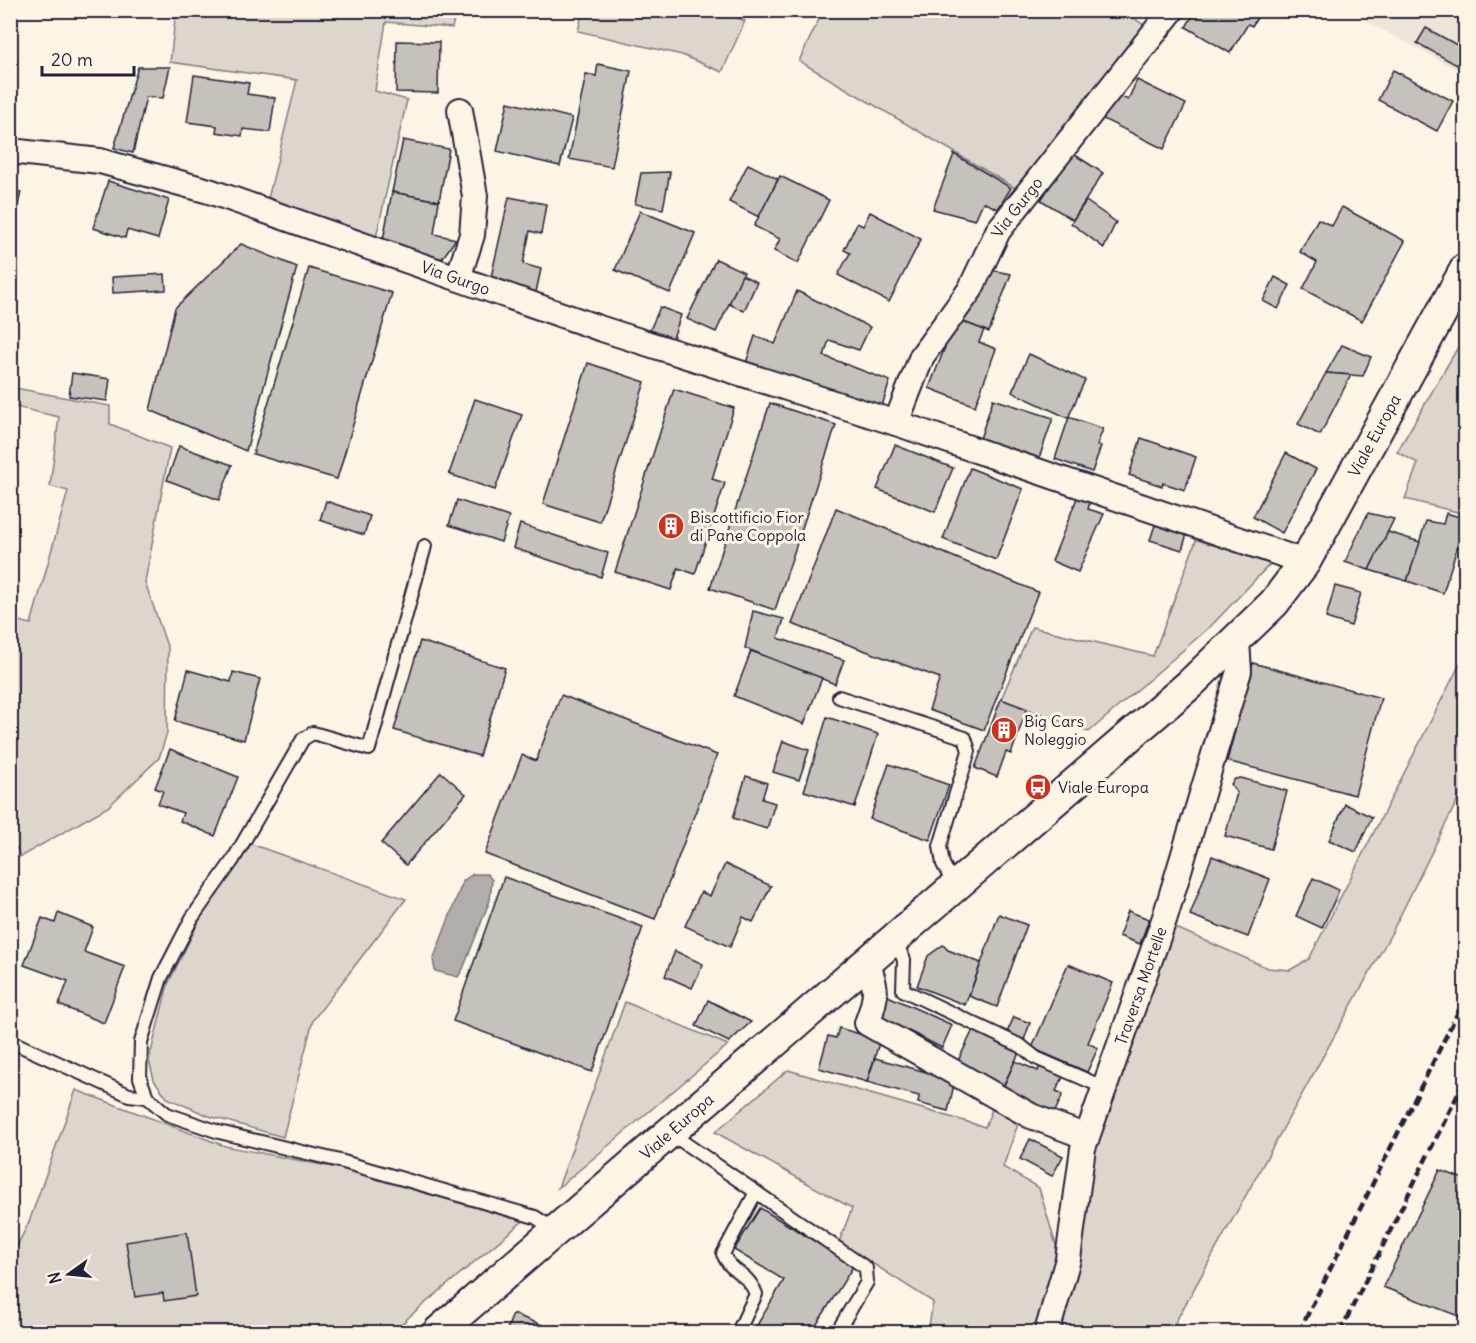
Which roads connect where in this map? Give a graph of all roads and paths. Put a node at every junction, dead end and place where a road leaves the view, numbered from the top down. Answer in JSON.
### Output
{"nodes":[{"id":1,"x":1172,"y":10,"type":"edge"},
{"id":2,"x":460,"y":110,"type":"dead end"},
{"id":3,"x":10,"y":151,"type":"edge"},
{"id":4,"x":1466,"y":268,"type":"edge"},
{"id":5,"x":458,"y":278,"type":"junction"},
{"id":6,"x":896,"y":423,"type":"junction"},
{"id":7,"x":425,"y":546,"type":"dead end"},
{"id":8,"x":1305,"y":562,"type":"junction"},
{"id":9,"x":1237,"y":641,"type":"junction"},
{"id":10,"x":839,"y":697,"type":"dead end"},
{"id":11,"x":955,"y":886,"type":"junction"},
{"id":12,"x":895,"y":938,"type":"junction"},
{"id":13,"x":867,"y":963,"type":"junction"},
{"id":14,"x":10,"y":1041,"type":"edge"},
{"id":15,"x":1105,"y":1088,"type":"junction"},
{"id":16,"x":147,"y":1096,"type":"junction"},
{"id":17,"x":669,"y":1132,"type":"junction"},
{"id":18,"x":1088,"y":1137,"type":"junction"},
{"id":19,"x":756,"y":1192,"type":"junction"},
{"id":20,"x":554,"y":1229,"type":"junction"},
{"id":21,"x":438,"y":1332,"type":"edge"},
{"id":22,"x":738,"y":1332,"type":"edge"},
{"id":23,"x":837,"y":1332,"type":"edge"},
{"id":24,"x":1047,"y":1332,"type":"edge"}],
"edges":[{"from":1,"to":6,"type":"street","name":"Via Gurgo"},
{"from":2,"to":5,"type":"street"},
{"from":3,"to":5,"type":"street","name":"Via Gurgo"},
{"from":4,"to":8,"type":"street","name":"Viale Europa"},
{"from":5,"to":6,"type":"street","name":"Via Gurgo"},
{"from":6,"to":8,"type":"street","name":"Via Gurgo"},
{"from":7,"to":16,"type":"lane"},
{"from":8,"to":9,"type":"street","name":"Viale Europa"},
{"from":9,"to":11,"type":"street","name":"Viale Europa"},
{"from":9,"to":15,"type":"street","name":"Traversa Mortelle"},
{"from":10,"to":11,"type":"lane"},
{"from":11,"to":12,"type":"street","name":"Viale Europa"},
{"from":12,"to":13,"type":"street","name":"Viale Europa"},
{"from":12,"to":15,"type":"lane"},
{"from":13,"to":17,"type":"street","name":"Viale Europa"},
{"from":13,"to":18,"type":"street"},
{"from":14,"to":16,"type":"lane"},
{"from":15,"to":18,"type":"street","name":"Traversa Mortelle"},
{"from":16,"to":20,"type":"lane"},
{"from":17,"to":19,"type":"lane"},
{"from":17,"to":20,"type":"street","name":"Viale Europa"},
{"from":18,"to":24,"type":"street","name":"Traversa Mortelle"},
{"from":19,"to":22,"type":"lane"},
{"from":19,"to":23,"type":"lane"},
{"from":20,"to":21,"type":"street","name":"Viale Europa"}]}
